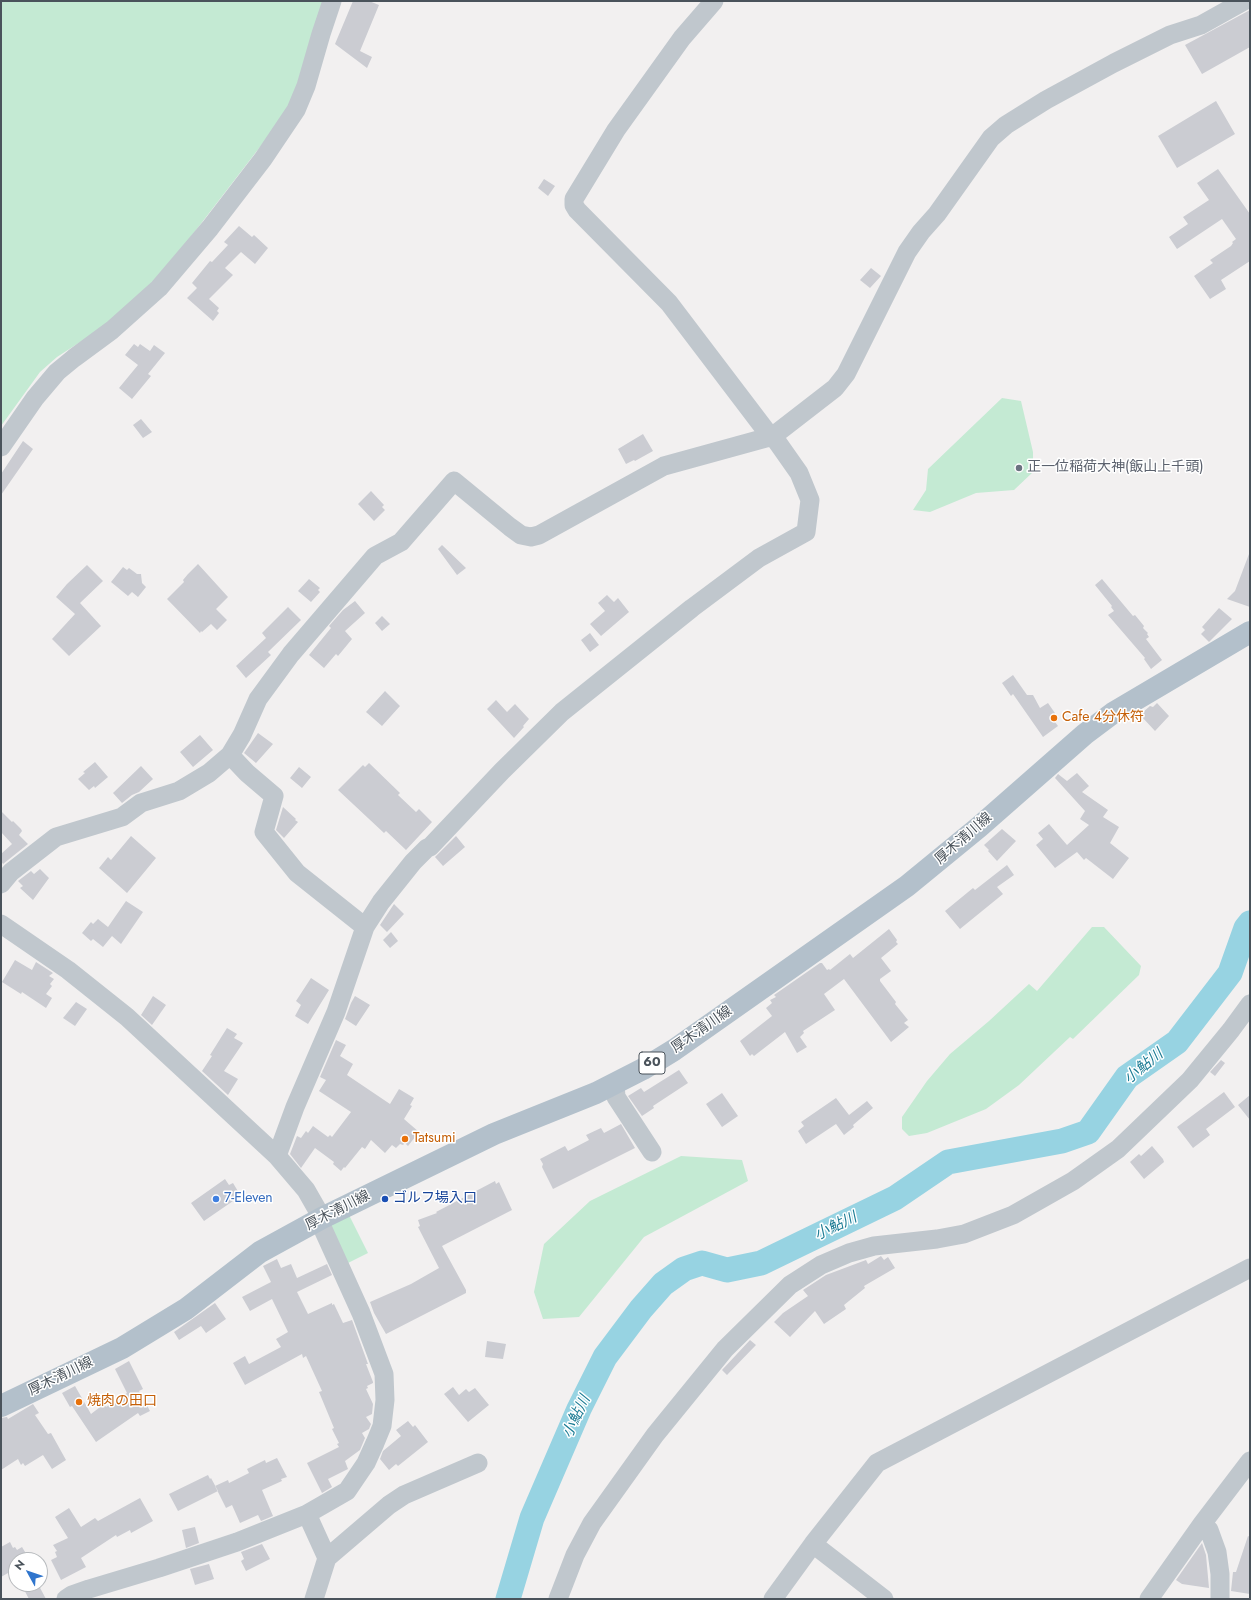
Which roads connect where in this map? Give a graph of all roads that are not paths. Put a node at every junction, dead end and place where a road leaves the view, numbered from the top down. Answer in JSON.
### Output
{"nodes":[{"id":1,"x":332,"y":1,"type":"edge"},
{"id":2,"x":714,"y":1,"type":"edge"},
{"id":3,"x":1244,"y":1,"type":"edge"},
{"id":4,"x":772,"y":436,"type":"junction"},
{"id":5,"x":1,"y":447,"type":"edge"},
{"id":6,"x":1250,"y":632,"type":"edge"},
{"id":7,"x":230,"y":755,"type":"junction"},
{"id":8,"x":1,"y":884,"type":"edge"},
{"id":9,"x":1,"y":924,"type":"edge"},
{"id":10,"x":365,"y":927,"type":"junction"},
{"id":11,"x":1250,"y":1004,"type":"edge"},
{"id":12,"x":615,"y":1084,"type":"junction"},
{"id":13,"x":652,"y":1152,"type":"dead end"},
{"id":14,"x":277,"y":1156,"type":"junction"},
{"id":15,"x":322,"y":1218,"type":"junction"},
{"id":16,"x":1250,"y":1268,"type":"edge"},
{"id":17,"x":1,"y":1406,"type":"edge"},
{"id":18,"x":1250,"y":1461,"type":"edge"},
{"id":19,"x":478,"y":1463,"type":"dead end"},
{"id":20,"x":307,"y":1514,"type":"junction"},
{"id":21,"x":1202,"y":1524,"type":"junction"},
{"id":22,"x":813,"y":1544,"type":"junction"},
{"id":23,"x":327,"y":1558,"type":"junction"},
{"id":24,"x":1224,"y":1598,"type":"edge"},
{"id":25,"x":66,"y":1599,"type":"edge"},
{"id":26,"x":314,"y":1599,"type":"edge"},
{"id":27,"x":558,"y":1599,"type":"edge"},
{"id":28,"x":773,"y":1599,"type":"edge"},
{"id":29,"x":884,"y":1599,"type":"edge"},
{"id":30,"x":1149,"y":1599,"type":"edge"}],
"edges":[{"from":1,"to":5,"type":"street"},
{"from":2,"to":4,"type":"street"},
{"from":3,"to":4,"type":"street"},
{"from":4,"to":7,"type":"street"},
{"from":4,"to":10,"type":"street"},
{"from":6,"to":12,"type":"main road","name":"厚木清川線","number":"60"},
{"from":7,"to":8,"type":"street"},
{"from":7,"to":10,"type":"street"},
{"from":9,"to":14,"type":"street"},
{"from":10,"to":14,"type":"street"},
{"from":11,"to":27,"type":"street"},
{"from":12,"to":13,"type":"street"},
{"from":12,"to":15,"type":"main road","name":"厚木清川線","number":"60"},
{"from":14,"to":15,"type":"street"},
{"from":15,"to":17,"type":"main road","name":"厚木清川線","number":"60"},
{"from":15,"to":20,"type":"street"},
{"from":16,"to":22,"type":"street"},
{"from":18,"to":21,"type":"street"},
{"from":19,"to":23,"type":"street"},
{"from":20,"to":23,"type":"street"},
{"from":20,"to":25,"type":"street"},
{"from":21,"to":24,"type":"street"},
{"from":21,"to":30,"type":"street"},
{"from":22,"to":28,"type":"street"},
{"from":22,"to":29,"type":"street"},
{"from":23,"to":26,"type":"street"}]}
